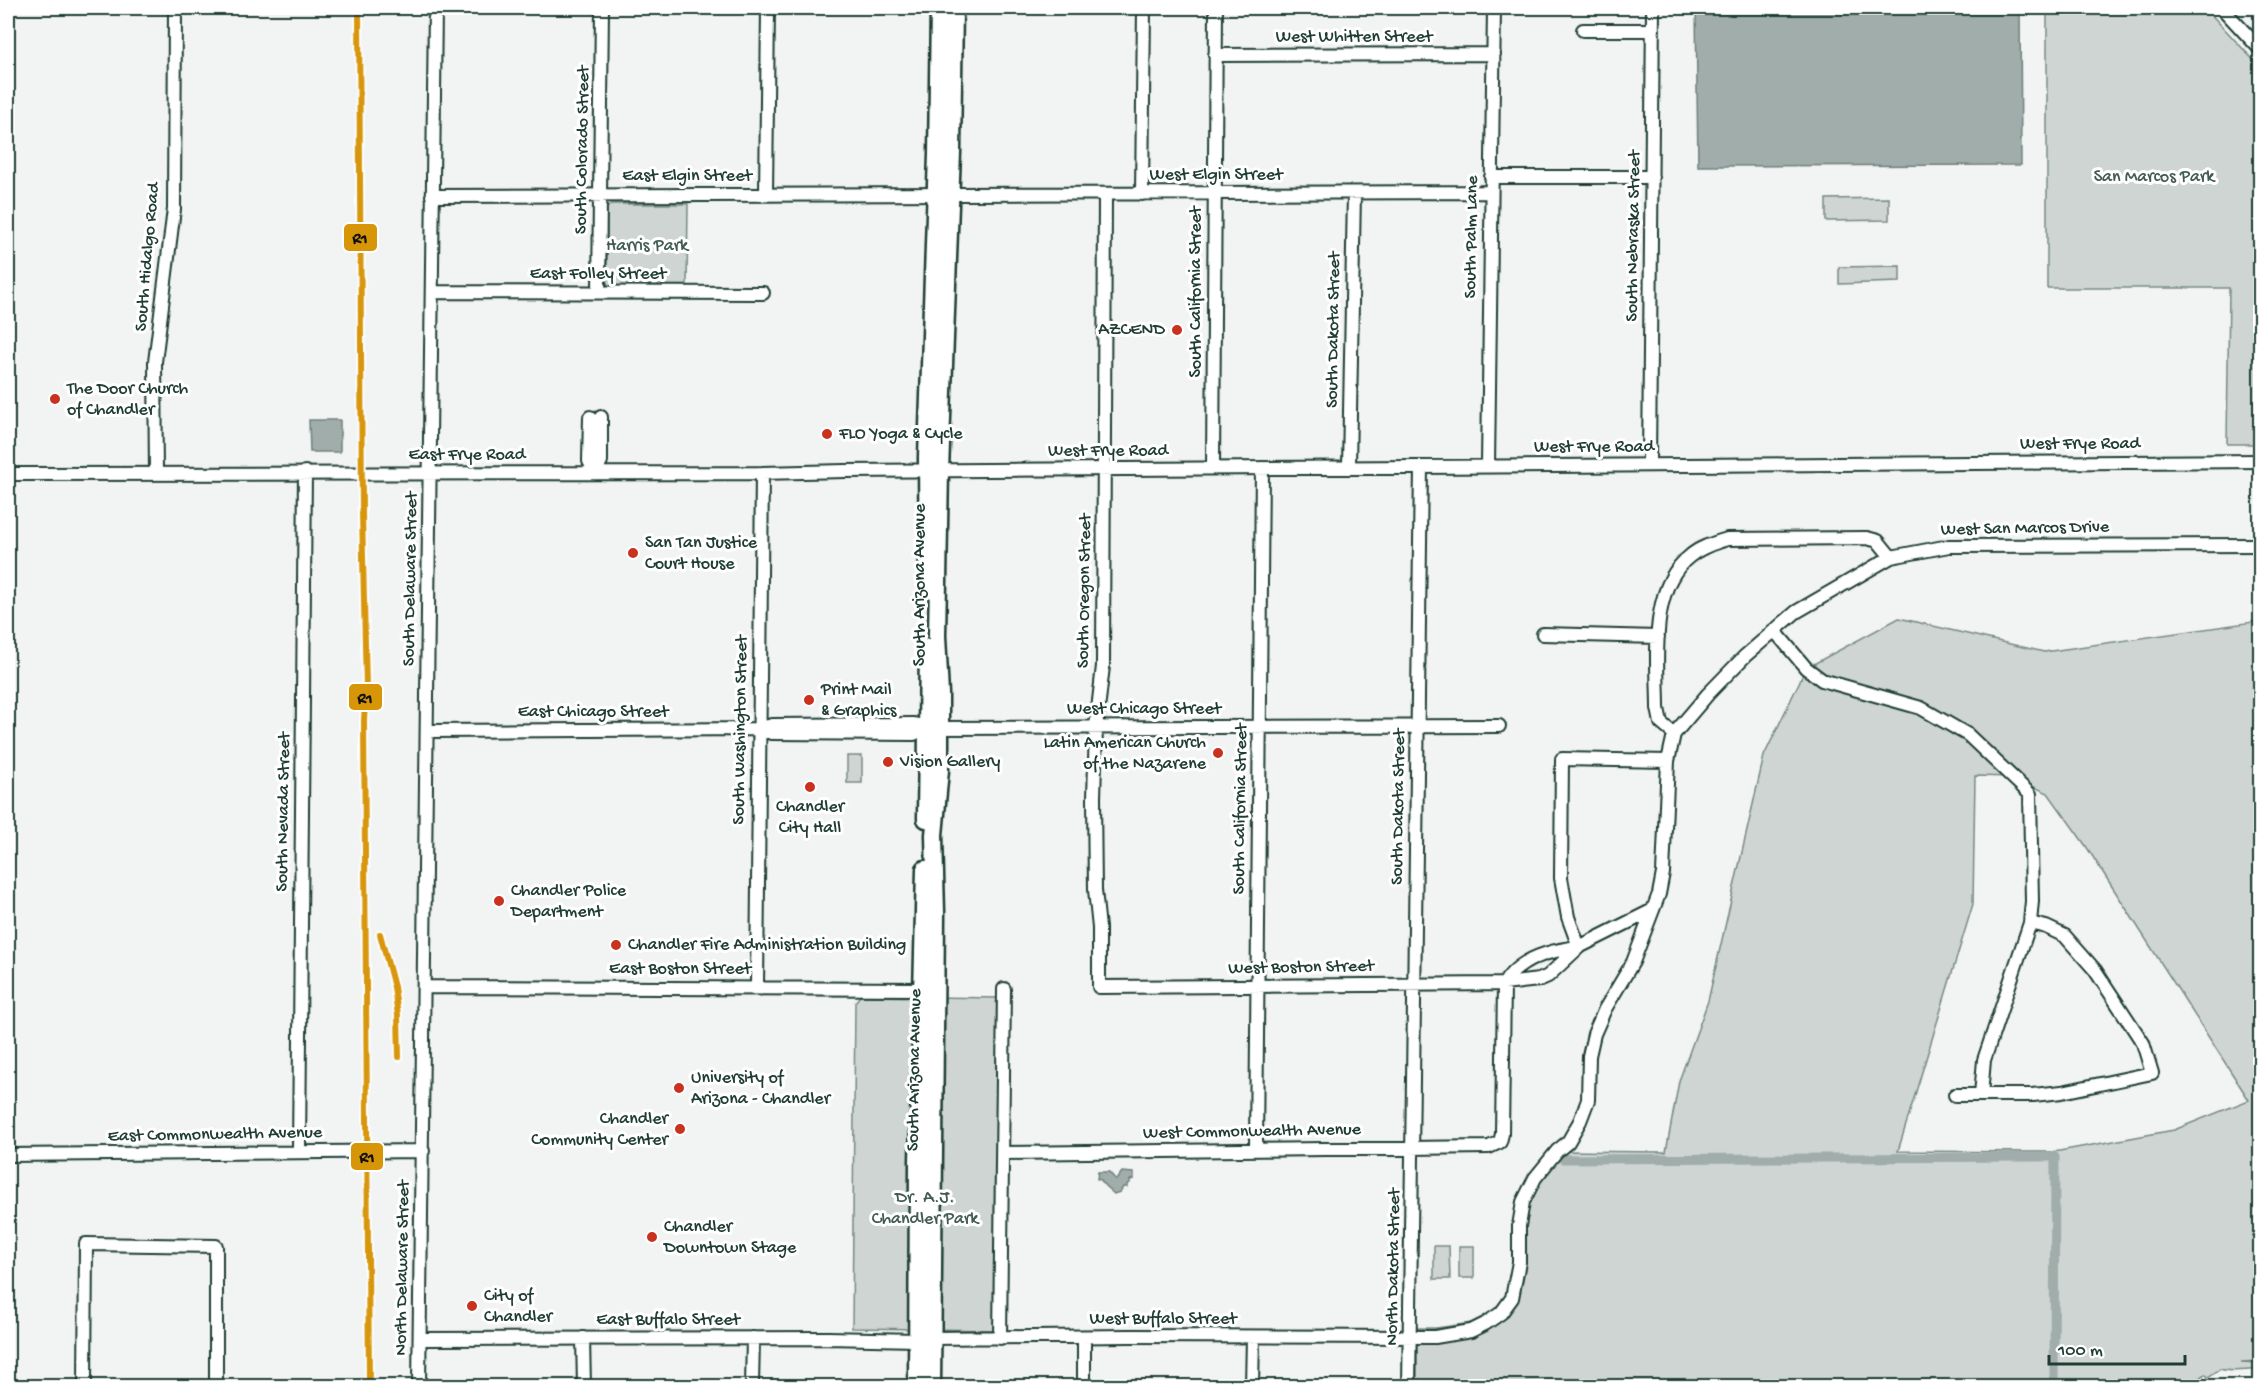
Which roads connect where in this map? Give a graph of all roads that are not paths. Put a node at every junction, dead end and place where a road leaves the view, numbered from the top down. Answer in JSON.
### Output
{"nodes":[{"id":1,"x":175,"y":8,"type":"edge"},
{"id":2,"x":435,"y":8,"type":"edge"},
{"id":3,"x":602,"y":8,"type":"edge"},
{"id":4,"x":768,"y":8,"type":"edge"},
{"id":5,"x":939,"y":8,"type":"edge"},
{"id":6,"x":954,"y":8,"type":"edge"},
{"id":7,"x":1144,"y":8,"type":"edge"},
{"id":8,"x":1216,"y":8,"type":"edge"},
{"id":9,"x":1494,"y":8,"type":"edge"},
{"id":10,"x":1653,"y":8,"type":"edge"},
{"id":11,"x":2222,"y":8,"type":"edge"},
{"id":12,"x":1583,"y":30,"type":"dead end"},
{"id":13,"x":1653,"y":30,"type":"junction"},
{"id":14,"x":2260,"y":49,"type":"edge"},
{"id":15,"x":1494,"y":54,"type":"junction"},
{"id":16,"x":1215,"y":55,"type":"junction"},
{"id":17,"x":1491,"y":177,"type":"junction"},
{"id":18,"x":1652,"y":177,"type":"junction"},
{"id":19,"x":1490,"y":192,"type":"junction"},
{"id":20,"x":1214,"y":193,"type":"junction"},
{"id":21,"x":1354,"y":193,"type":"junction"},
{"id":22,"x":600,"y":194,"type":"junction"},
{"id":23,"x":766,"y":194,"type":"junction"},
{"id":24,"x":1105,"y":194,"type":"junction"},
{"id":25,"x":1142,"y":194,"type":"junction"},
{"id":26,"x":943,"y":195,"type":"junction"},
{"id":27,"x":432,"y":196,"type":"junction"},
{"id":28,"x":432,"y":292,"type":"junction"},
{"id":29,"x":599,"y":292,"type":"junction"},
{"id":30,"x":763,"y":293,"type":"dead end"},
{"id":31,"x":595,"y":417,"type":"dead end"},
{"id":32,"x":2260,"y":461,"type":"edge"},
{"id":33,"x":1649,"y":465,"type":"junction"},
{"id":34,"x":1488,"y":466,"type":"junction"},
{"id":35,"x":1349,"y":467,"type":"junction"},
{"id":36,"x":1421,"y":467,"type":"junction"},
{"id":37,"x":1213,"y":468,"type":"junction"},
{"id":38,"x":1262,"y":468,"type":"junction"},
{"id":39,"x":1104,"y":470,"type":"junction"},
{"id":40,"x":933,"y":471,"type":"junction"},
{"id":41,"x":305,"y":472,"type":"junction"},
{"id":42,"x":156,"y":473,"type":"junction"},
{"id":43,"x":430,"y":473,"type":"junction"},
{"id":44,"x":595,"y":473,"type":"junction"},
{"id":45,"x":762,"y":473,"type":"junction"},
{"id":46,"x":8,"y":474,"type":"edge"},
{"id":47,"x":2260,"y":545,"type":"edge"},
{"id":48,"x":1891,"y":557,"type":"junction"},
{"id":49,"x":1774,"y":630,"type":"junction"},
{"id":50,"x":1543,"y":634,"type":"dead end"},
{"id":51,"x":1658,"y":637,"type":"junction"},
{"id":52,"x":1417,"y":726,"type":"junction"},
{"id":53,"x":1499,"y":726,"type":"dead end"},
{"id":54,"x":1096,"y":727,"type":"junction"},
{"id":55,"x":1260,"y":727,"type":"junction"},
{"id":56,"x":933,"y":728,"type":"junction"},
{"id":57,"x":758,"y":729,"type":"junction"},
{"id":58,"x":428,"y":731,"type":"junction"},
{"id":59,"x":1674,"y":734,"type":"junction"},
{"id":60,"x":1668,"y":761,"type":"junction"},
{"id":61,"x":1653,"y":910,"type":"junction"},
{"id":62,"x":2030,"y":923,"type":"junction"},
{"id":63,"x":1579,"y":947,"type":"junction"},
{"id":64,"x":1414,"y":984,"type":"junction"},
{"id":65,"x":1504,"y":984,"type":"junction"},
{"id":66,"x":1258,"y":986,"type":"junction"},
{"id":67,"x":425,"y":987,"type":"junction"},
{"id":68,"x":757,"y":987,"type":"junction"},
{"id":69,"x":1099,"y":987,"type":"joint"},
{"id":70,"x":928,"y":989,"type":"junction"},
{"id":71,"x":1004,"y":989,"type":"dead end"},
{"id":72,"x":1955,"y":1095,"type":"dead end"},
{"id":73,"x":1981,"y":1095,"type":"junction"},
{"id":74,"x":1414,"y":1148,"type":"junction"},
{"id":75,"x":1256,"y":1150,"type":"junction"},
{"id":76,"x":299,"y":1151,"type":"junction"},
{"id":77,"x":423,"y":1151,"type":"junction"},
{"id":78,"x":1003,"y":1153,"type":"junction"},
{"id":79,"x":8,"y":1155,"type":"edge"},
{"id":80,"x":1410,"y":1336,"type":"junction"},
{"id":81,"x":1084,"y":1337,"type":"junction"},
{"id":82,"x":1253,"y":1337,"type":"junction"},
{"id":83,"x":584,"y":1338,"type":"junction"},
{"id":84,"x":753,"y":1338,"type":"junction"},
{"id":85,"x":1000,"y":1338,"type":"junction"},
{"id":86,"x":420,"y":1339,"type":"junction"},
{"id":87,"x":924,"y":1339,"type":"junction"},
{"id":88,"x":85,"y":1386,"type":"edge"},
{"id":89,"x":216,"y":1386,"type":"edge"},
{"id":90,"x":419,"y":1386,"type":"edge"},
{"id":91,"x":584,"y":1386,"type":"edge"},
{"id":92,"x":752,"y":1386,"type":"edge"},
{"id":93,"x":917,"y":1386,"type":"edge"},
{"id":94,"x":932,"y":1386,"type":"edge"},
{"id":95,"x":1084,"y":1386,"type":"edge"},
{"id":96,"x":1252,"y":1386,"type":"edge"},
{"id":97,"x":1409,"y":1386,"type":"edge"}],
"edges":[{"from":1,"to":42,"type":"street","name":"South Hidalgo Road"},
{"from":2,"to":27,"type":"street","name":"South Delaware Street"},
{"from":3,"to":22,"type":"street","name":"South Colorado Street"},
{"from":4,"to":23,"type":"street"},
{"from":5,"to":26,"type":"main road","name":"South Arizona Avenue"},
{"from":6,"to":26,"type":"main road","name":"South Arizona Avenue"},
{"from":7,"to":25,"type":"street"},
{"from":8,"to":16,"type":"street","name":"South California Street"},
{"from":9,"to":15,"type":"street","name":"South Palm Lane"},
{"from":10,"to":13,"type":"street","name":"South Nebraska Street"},
{"from":11,"to":14,"type":"street"},
{"from":12,"to":13,"type":"street"},
{"from":13,"to":18,"type":"street","name":"South Nebraska Street"},
{"from":15,"to":16,"type":"street","name":"West Whitten Street"},
{"from":15,"to":17,"type":"street","name":"South Palm Lane"},
{"from":16,"to":20,"type":"street","name":"South California Street"},
{"from":17,"to":18,"type":"street"},
{"from":17,"to":19,"type":"street","name":"South Palm Lane"},
{"from":18,"to":33,"type":"street","name":"South Nebraska Street"},
{"from":19,"to":21,"type":"street","name":"West Elgin Street"},
{"from":19,"to":34,"type":"street","name":"South Palm Lane"},
{"from":20,"to":21,"type":"street","name":"West Elgin Street"},
{"from":20,"to":25,"type":"street","name":"West Elgin Street"},
{"from":20,"to":37,"type":"street","name":"South California Street"},
{"from":21,"to":35,"type":"street","name":"South Dakota Street"},
{"from":22,"to":23,"type":"street","name":"East Elgin Street"},
{"from":22,"to":27,"type":"street","name":"East Elgin Street"},
{"from":22,"to":29,"type":"street","name":"South Colorado Street"},
{"from":23,"to":26,"type":"street","name":"East Elgin Street"},
{"from":24,"to":25,"type":"street","name":"West Elgin Street"},
{"from":24,"to":26,"type":"street","name":"West Elgin Street"},
{"from":24,"to":39,"type":"street","name":"South Oregon Street"},
{"from":26,"to":40,"type":"main road","name":"South Arizona Avenue"},
{"from":27,"to":28,"type":"street","name":"South Delaware Street"},
{"from":28,"to":29,"type":"street","name":"East Folley Street"},
{"from":28,"to":43,"type":"street","name":"South Delaware Street"},
{"from":29,"to":30,"type":"street","name":"East Folley Street"},
{"from":31,"to":44,"type":"street"},
{"from":32,"to":33,"type":"street","name":"West Frye Road"},
{"from":33,"to":34,"type":"street","name":"West Frye Road"},
{"from":34,"to":36,"type":"street","name":"West Frye Road"},
{"from":35,"to":36,"type":"street","name":"West Frye Road"},
{"from":35,"to":38,"type":"street","name":"West Frye Road"},
{"from":36,"to":52,"type":"street","name":"South Dakota Street"},
{"from":37,"to":38,"type":"street","name":"West Frye Road"},
{"from":37,"to":39,"type":"street","name":"West Frye Road"},
{"from":38,"to":55,"type":"street","name":"South California Street"},
{"from":39,"to":40,"type":"street","name":"West Frye Road"},
{"from":39,"to":54,"type":"street","name":"South Oregon Street"},
{"from":40,"to":45,"type":"street","name":"East Frye Road"},
{"from":40,"to":56,"type":"main road","name":"South Arizona Avenue"},
{"from":41,"to":42,"type":"street","name":"East Frye Road"},
{"from":41,"to":43,"type":"street","name":"East Frye Road"},
{"from":41,"to":76,"type":"street","name":"South Nevada Street"},
{"from":42,"to":46,"type":"street","name":"East Frye Road"},
{"from":43,"to":44,"type":"street","name":"East Frye Road"},
{"from":43,"to":58,"type":"street","name":"South Delaware Street"},
{"from":44,"to":45,"type":"street","name":"East Frye Road"},
{"from":45,"to":57,"type":"street","name":"South Washington Street"},
{"from":47,"to":48,"type":"street","name":"West San Marcos Drive"},
{"from":48,"to":49,"type":"street","name":"West San Marcos Drive"},
{"from":48,"to":51,"type":"street"},
{"from":49,"to":59,"type":"street","name":"West San Marcos Drive"},
{"from":49,"to":62,"type":"street"},
{"from":50,"to":51,"type":"street"},
{"from":51,"to":59,"type":"street"},
{"from":52,"to":53,"type":"street","name":"West Chicago Street"},
{"from":52,"to":55,"type":"street","name":"West Chicago Street"},
{"from":52,"to":64,"type":"street","name":"South Dakota Street"},
{"from":54,"to":55,"type":"street","name":"West Chicago Street"},
{"from":54,"to":56,"type":"street","name":"West Chicago Street"},
{"from":54,"to":69,"type":"street","name":"South Oregon Street"},
{"from":55,"to":66,"type":"street","name":"South California Street"},
{"from":56,"to":57,"type":"street","name":"East Chicago Street"},
{"from":56,"to":70,"type":"main road","name":"South Arizona Avenue"},
{"from":57,"to":58,"type":"street","name":"East Chicago Street"},
{"from":57,"to":68,"type":"street","name":"South Washington Street"},
{"from":58,"to":67,"type":"street","name":"South Delaware Street"},
{"from":59,"to":60,"type":"street","name":"West San Marcos Drive"},
{"from":60,"to":61,"type":"street","name":"West San Marcos Drive"},
{"from":60,"to":63,"type":"street"},
{"from":61,"to":63,"type":"street","name":"West Boston Street"},
{"from":61,"to":80,"type":"street","name":"West San Marcos Drive"},
{"from":62,"to":73,"type":"street"},
{"from":62,"to":73,"type":"street"},
{"from":63,"to":65,"type":"street","name":"West Boston Street"},
{"from":63,"to":65,"type":"street","name":"West Boston Street"},
{"from":64,"to":65,"type":"street","name":"West Boston Street"},
{"from":64,"to":66,"type":"street","name":"West Boston Street"},
{"from":64,"to":74,"type":"street","name":"South Dakota Street"},
{"from":65,"to":74,"type":"street","name":"West Commonwealth Avenue"},
{"from":66,"to":69,"type":"street","name":"West Boston Street"},
{"from":66,"to":75,"type":"street","name":"South California Street"},
{"from":67,"to":68,"type":"street","name":"East Boston Street"},
{"from":67,"to":77,"type":"street","name":"South Delaware Street"},
{"from":68,"to":70,"type":"street","name":"East Boston Street"},
{"from":70,"to":87,"type":"main road","name":"South Arizona Avenue"},
{"from":71,"to":78,"type":"street"},
{"from":72,"to":73,"type":"street"},
{"from":74,"to":75,"type":"street","name":"West Commonwealth Avenue"},
{"from":74,"to":80,"type":"street","name":"North Dakota Street"},
{"from":75,"to":78,"type":"street","name":"West Commonwealth Avenue"},
{"from":76,"to":77,"type":"street","name":"East Commonwealth Avenue"},
{"from":76,"to":79,"type":"street","name":"East Commonwealth Avenue"},
{"from":77,"to":86,"type":"street","name":"North Delaware Street"},
{"from":78,"to":85,"type":"street"},
{"from":80,"to":82,"type":"street","name":"West Buffalo Street"},
{"from":80,"to":97,"type":"street","name":"North Dakota Street"},
{"from":81,"to":82,"type":"street","name":"West Buffalo Street"},
{"from":81,"to":85,"type":"street","name":"West Buffalo Street"},
{"from":81,"to":95,"type":"street"},
{"from":82,"to":96,"type":"street"},
{"from":83,"to":84,"type":"street","name":"East Buffalo Street"},
{"from":83,"to":86,"type":"street","name":"East Buffalo Street"},
{"from":83,"to":91,"type":"street"},
{"from":84,"to":87,"type":"street","name":"East Buffalo Street"},
{"from":84,"to":92,"type":"street"},
{"from":85,"to":87,"type":"street","name":"West Buffalo Street"},
{"from":86,"to":90,"type":"street","name":"North Delaware Street"},
{"from":87,"to":93,"type":"main road"},
{"from":87,"to":94,"type":"main road"},
{"from":88,"to":89,"type":"street"}]}
